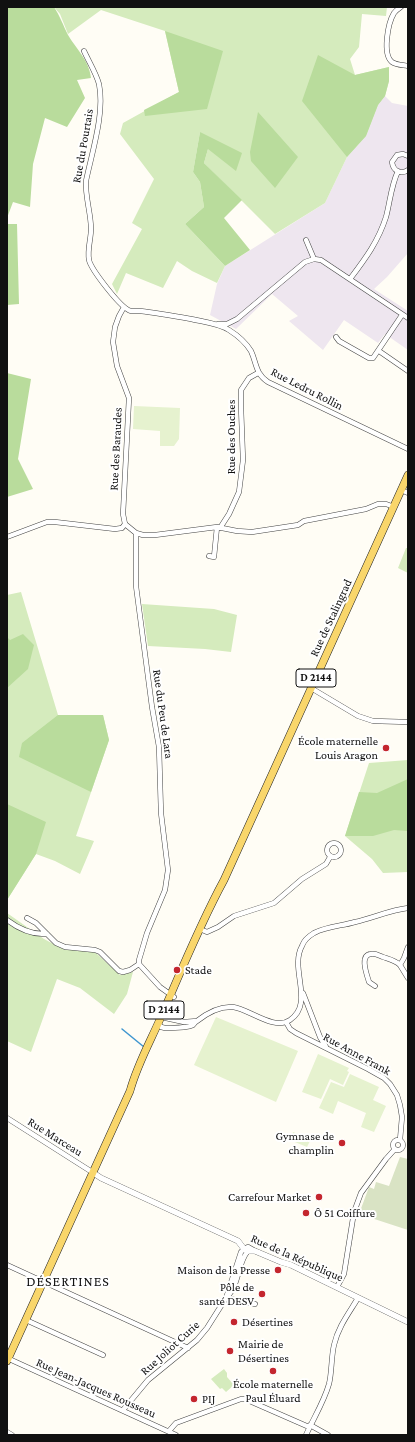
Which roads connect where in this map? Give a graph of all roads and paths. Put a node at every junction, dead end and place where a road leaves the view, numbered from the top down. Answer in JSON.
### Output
{"nodes":[{"id":1,"x":401,"y":7,"type":"edge"},
{"id":2,"x":84,"y":51,"type":"dead end"},
{"id":3,"x":408,"y":66,"type":"edge"},
{"id":4,"x":408,"y":156,"type":"edge"},
{"id":5,"x":408,"y":170,"type":"edge"},
{"id":6,"x":398,"y":172,"type":"junction"},
{"id":7,"x":306,"y":240,"type":"dead end"},
{"id":8,"x":314,"y":259,"type":"junction"},
{"id":9,"x":350,"y":279,"type":"junction"},
{"id":10,"x":124,"y":307,"type":"junction"},
{"id":11,"x":402,"y":315,"type":"junction"},
{"id":12,"x":408,"y":318,"type":"edge"},
{"id":13,"x":217,"y":324,"type":"junction"},
{"id":14,"x":336,"y":337,"type":"dead end"},
{"id":15,"x":378,"y":351,"type":"junction"},
{"id":16,"x":408,"y":371,"type":"edge"},
{"id":17,"x":258,"y":373,"type":"junction"},
{"id":18,"x":408,"y":449,"type":"edge"},
{"id":19,"x":408,"y":475,"type":"edge"},
{"id":20,"x":405,"y":492,"type":"edge"},
{"id":21,"x":394,"y":507,"type":"junction"},
{"id":22,"x":125,"y":524,"type":"junction"},
{"id":23,"x":219,"y":527,"type":"junction"},
{"id":24,"x":136,"y":533,"type":"junction"},
{"id":25,"x":7,"y":537,"type":"edge"},
{"id":26,"x":209,"y":556,"type":"dead end"},
{"id":27,"x":311,"y":688,"type":"junction"},
{"id":28,"x":408,"y":722,"type":"edge"},
{"id":29,"x":330,"y":857,"type":"dead end"},
{"id":30,"x":408,"y":908,"type":"edge"},
{"id":31,"x":27,"y":918,"type":"dead end"},
{"id":32,"x":7,"y":920,"type":"edge"},
{"id":33,"x":202,"y":930,"type":"junction"},
{"id":34,"x":47,"y":934,"type":"junction"},
{"id":35,"x":408,"y":946,"type":"edge"},
{"id":36,"x":139,"y":964,"type":"junction"},
{"id":37,"x":400,"y":965,"type":"junction"},
{"id":38,"x":408,"y":978,"type":"edge"},
{"id":39,"x":375,"y":986,"type":"dead end"},
{"id":40,"x":302,"y":989,"type":"junction"},
{"id":41,"x":172,"y":998,"type":"junction"},
{"id":42,"x":180,"y":1020,"type":"junction"},
{"id":43,"x":161,"y":1021,"type":"junction"},
{"id":44,"x":197,"y":1021,"type":"junction"},
{"id":45,"x":286,"y":1022,"type":"junction"},
{"id":46,"x":327,"y":1048,"type":"junction"},
{"id":47,"x":7,"y":1118,"type":"edge"},
{"id":48,"x":92,"y":1172,"type":"junction"},
{"id":49,"x":246,"y":1250,"type":"junction"},
{"id":50,"x":7,"y":1265,"type":"edge"},
{"id":51,"x":43,"y":1282,"type":"junction"},
{"id":52,"x":337,"y":1288,"type":"junction"},
{"id":53,"x":226,"y":1298,"type":"junction"},
{"id":54,"x":358,"y":1298,"type":"junction"},
{"id":55,"x":255,"y":1304,"type":"dead end"},
{"id":56,"x":26,"y":1320,"type":"junction"},
{"id":57,"x":408,"y":1322,"type":"edge"},
{"id":58,"x":188,"y":1348,"type":"junction"},
{"id":59,"x":103,"y":1355,"type":"dead end"},
{"id":60,"x":7,"y":1359,"type":"edge"},
{"id":61,"x":123,"y":1410,"type":"junction"},
{"id":62,"x":310,"y":1426,"type":"junction"},
{"id":63,"x":7,"y":1432,"type":"edge"},
{"id":64,"x":169,"y":1432,"type":"junction"},
{"id":65,"x":12,"y":1435,"type":"edge"},
{"id":66,"x":176,"y":1435,"type":"edge"},
{"id":67,"x":306,"y":1435,"type":"edge"},
{"id":68,"x":328,"y":1435,"type":"edge"}],
"edges":[{"from":1,"to":3,"type":"street"},
{"from":2,"to":10,"type":"street","name":"Rue du Pourtais"},
{"from":4,"to":6,"type":"street"},
{"from":5,"to":6,"type":"street"},
{"from":6,"to":9,"type":"street"},
{"from":7,"to":8,"type":"street"},
{"from":8,"to":9,"type":"street"},
{"from":8,"to":13,"type":"street"},
{"from":9,"to":11,"type":"street"},
{"from":10,"to":13,"type":"street","name":"Rue Ledru Rollin"},
{"from":10,"to":22,"type":"street","name":"Rue des Baraudes"},
{"from":11,"to":12,"type":"street"},
{"from":11,"to":15,"type":"street"},
{"from":13,"to":17,"type":"street","name":"Rue Ledru Rollin"},
{"from":14,"to":15,"type":"street"},
{"from":15,"to":16,"type":"street"},
{"from":17,"to":18,"type":"street","name":"Rue Ledru Rollin"},
{"from":17,"to":23,"type":"street","name":"Rue des Ouches"},
{"from":19,"to":20,"type":"main road","name":"Rue de Stalingrad","number":"D 2144"},
{"from":20,"to":21,"type":"main road","name":"Rue de Stalingrad","number":"D 2144"},
{"from":21,"to":23,"type":"street"},
{"from":21,"to":27,"type":"main road","name":"Rue de Stalingrad","number":"D 2144"},
{"from":22,"to":24,"type":"street"},
{"from":22,"to":25,"type":"street"},
{"from":23,"to":24,"type":"street"},
{"from":23,"to":26,"type":"street"},
{"from":24,"to":36,"type":"street","name":"Rue du Peu de Lara"},
{"from":27,"to":28,"type":"street"},
{"from":27,"to":33,"type":"main road","name":"Rue de Stalingrad","number":"D 2144"},
{"from":29,"to":33,"type":"street"},
{"from":30,"to":40,"type":"street"},
{"from":31,"to":34,"type":"street"},
{"from":32,"to":34,"type":"street"},
{"from":33,"to":41,"type":"main road","number":"D 2144"},
{"from":34,"to":36,"type":"street"},
{"from":35,"to":37,"type":"street"},
{"from":36,"to":41,"type":"street"},
{"from":37,"to":38,"type":"street"},
{"from":37,"to":39,"type":"street"},
{"from":40,"to":45,"type":"street"},
{"from":40,"to":46,"type":"street"},
{"from":41,"to":42,"type":"street"},
{"from":41,"to":43,"type":"main road","number":"D 2144"},
{"from":42,"to":43,"type":"street"},
{"from":42,"to":44,"type":"street"},
{"from":43,"to":44,"type":"street"},
{"from":43,"to":48,"type":"main road","number":"D 2144"},
{"from":44,"to":45,"type":"street"},
{"from":45,"to":46,"type":"street","name":"Rue Anne Frank"},
{"from":46,"to":52,"type":"street","name":"Rue Anne Frank"},
{"from":47,"to":48,"type":"street","name":"Rue Marceau"},
{"from":48,"to":49,"type":"street","name":"Rue de la République"},
{"from":48,"to":51,"type":"main road","number":"D 2144"},
{"from":49,"to":52,"type":"street","name":"Rue de la République"},
{"from":49,"to":53,"type":"street","name":"Rue Joliot Curie"},
{"from":50,"to":51,"type":"street"},
{"from":51,"to":56,"type":"main road","number":"D 2144"},
{"from":51,"to":58,"type":"street"},
{"from":52,"to":54,"type":"street","name":"Rue de la République"},
{"from":53,"to":55,"type":"street"},
{"from":53,"to":58,"type":"street","name":"Rue Joliot Curie"},
{"from":54,"to":57,"type":"street","name":"Rue de la République"},
{"from":54,"to":62,"type":"street"},
{"from":56,"to":59,"type":"street"},
{"from":56,"to":60,"type":"main road","number":"D 2144"},
{"from":58,"to":61,"type":"street","name":"Rue Joliot Curie"},
{"from":60,"to":61,"type":"street","name":"Rue Jean-Jacques Rousseau"},
{"from":61,"to":64,"type":"street","name":"Rue Jean-Jacques Rousseau"},
{"from":62,"to":64,"type":"street"},
{"from":62,"to":67,"type":"street"},
{"from":62,"to":68,"type":"street"},
{"from":63,"to":65,"type":"street"},
{"from":64,"to":66,"type":"street","name":"Rue Jean-Jacques Rousseau"}]}
